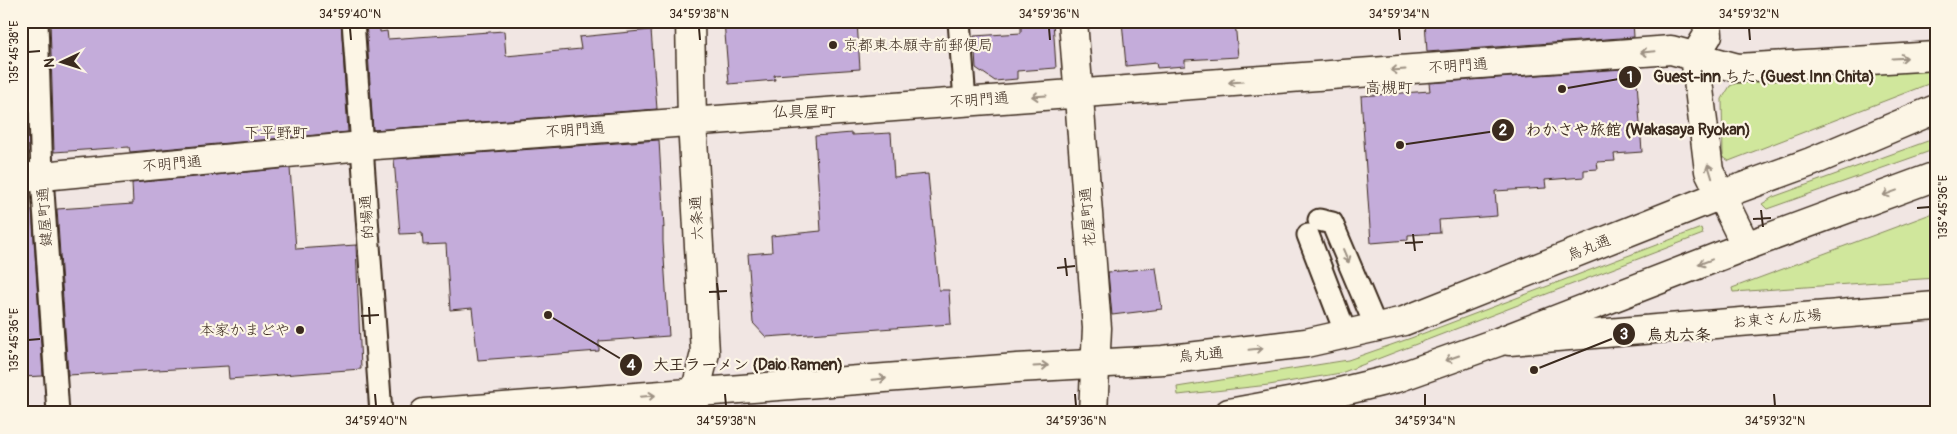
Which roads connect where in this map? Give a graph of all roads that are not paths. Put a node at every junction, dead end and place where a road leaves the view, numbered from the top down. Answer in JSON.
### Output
{"nodes":[{"id":1,"x":37,"y":21,"type":"edge"},
{"id":2,"x":353,"y":21,"type":"edge"},
{"id":3,"x":690,"y":21,"type":"edge"},
{"id":4,"x":959,"y":21,"type":"edge"},
{"id":5,"x":1073,"y":21,"type":"edge"},
{"id":6,"x":1707,"y":21,"type":"edge"},
{"id":7,"x":1696,"y":56,"type":"junction"},
{"id":8,"x":1936,"y":56,"type":"edge"},
{"id":9,"x":1077,"y":93,"type":"junction"},
{"id":10,"x":965,"y":101,"type":"junction"},
{"id":11,"x":1936,"y":109,"type":"edge"},
{"id":12,"x":692,"y":121,"type":"junction"},
{"id":13,"x":362,"y":146,"type":"junction"},
{"id":14,"x":1936,"y":176,"type":"edge"},
{"id":15,"x":32,"y":177,"type":"edge"},
{"id":16,"x":1721,"y":195,"type":"junction"},
{"id":17,"x":1746,"y":246,"type":"junction"},
{"id":18,"x":1936,"y":306,"type":"edge"},
{"id":19,"x":1376,"y":327,"type":"junction"},
{"id":20,"x":1346,"y":334,"type":"junction"},
{"id":21,"x":1498,"y":342,"type":"junction"},
{"id":22,"x":1095,"y":364,"type":"junction"},
{"id":23,"x":692,"y":403,"type":"edge"},
{"id":24,"x":58,"y":413,"type":"edge"},
{"id":25,"x":381,"y":413,"type":"edge"},
{"id":26,"x":424,"y":413,"type":"edge"},
{"id":27,"x":1093,"y":413,"type":"edge"},
{"id":28,"x":1229,"y":413,"type":"edge"}],
"edges":[{"from":1,"to":15,"type":"lane","name":"鍵屋町通"},
{"from":2,"to":13,"type":"lane","name":"的場通"},
{"from":3,"to":12,"type":"main road","name":"六条通"},
{"from":4,"to":10,"type":"lane"},
{"from":5,"to":9,"type":"main road","name":"花屋町通"},
{"from":6,"to":7,"type":"main road"},
{"from":7,"to":8,"type":"main road","name":"不明門通","one_way":true},
{"from":7,"to":9,"type":"main road","name":"不明門通","one_way":true},
{"from":16,"to":7,"type":"main road","one_way":true},
{"from":9,"to":10,"type":"main road","name":"不明門通","one_way":true},
{"from":9,"to":22,"type":"main road","name":"花屋町通"},
{"from":10,"to":12,"type":"main road","name":"不明門通"},
{"from":11,"to":16,"type":"main road","name":"烏丸通"},
{"from":12,"to":13,"type":"main road","name":"不明門通"},
{"from":12,"to":23,"type":"main road","name":"六条通"},
{"from":13,"to":15,"type":"main road","name":"不明門通"},
{"from":13,"to":25,"type":"lane","name":"的場通"},
{"from":14,"to":17,"type":"main road","one_way":true},
{"from":15,"to":24,"type":"lane","name":"鍵屋町通"},
{"from":16,"to":17,"type":"main road"},
{"from":16,"to":19,"type":"main road","name":"烏丸通"},
{"from":17,"to":21,"type":"main road","one_way":true},
{"from":18,"to":21,"type":"main road","name":"お東さん広場"},
{"from":19,"to":20,"type":"main road","name":"烏丸通"},
{"from":20,"to":19,"type":"lane","one_way":true},
{"from":22,"to":20,"type":"main road","name":"烏丸通","one_way":true},
{"from":21,"to":28,"type":"main road","one_way":true},
{"from":23,"to":22,"type":"main road","name":"烏丸通","one_way":true},
{"from":22,"to":27,"type":"main road","name":"花屋町通"},
{"from":26,"to":23,"type":"main road","name":"烏丸通","one_way":true}]}
